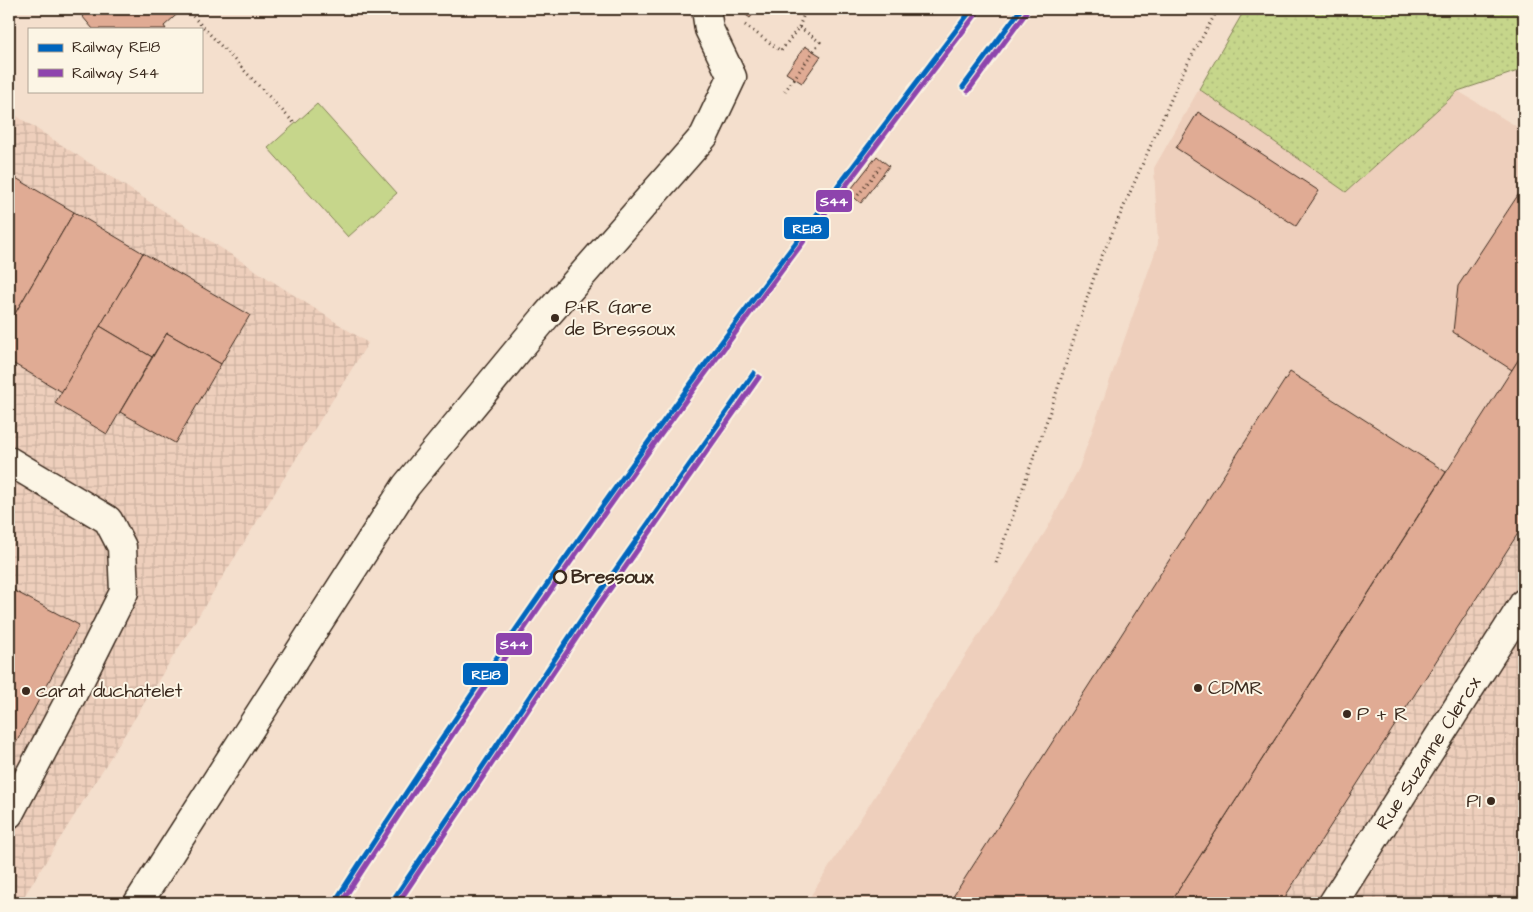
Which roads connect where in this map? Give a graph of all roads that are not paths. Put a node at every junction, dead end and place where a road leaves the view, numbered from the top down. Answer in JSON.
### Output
{"nodes":[{"id":1,"x":706,"y":9,"type":"edge"},
{"id":2,"x":9,"y":461,"type":"edge"},
{"id":3,"x":1524,"y":603,"type":"edge"},
{"id":4,"x":9,"y":814,"type":"edge"},
{"id":5,"x":138,"y":903,"type":"edge"},
{"id":6,"x":1333,"y":903,"type":"edge"}],
"edges":[{"from":1,"to":5,"type":"lane"},
{"from":2,"to":4,"type":"lane"},
{"from":3,"to":6,"type":"lane","name":"Rue Suzanne Clercx"}]}
